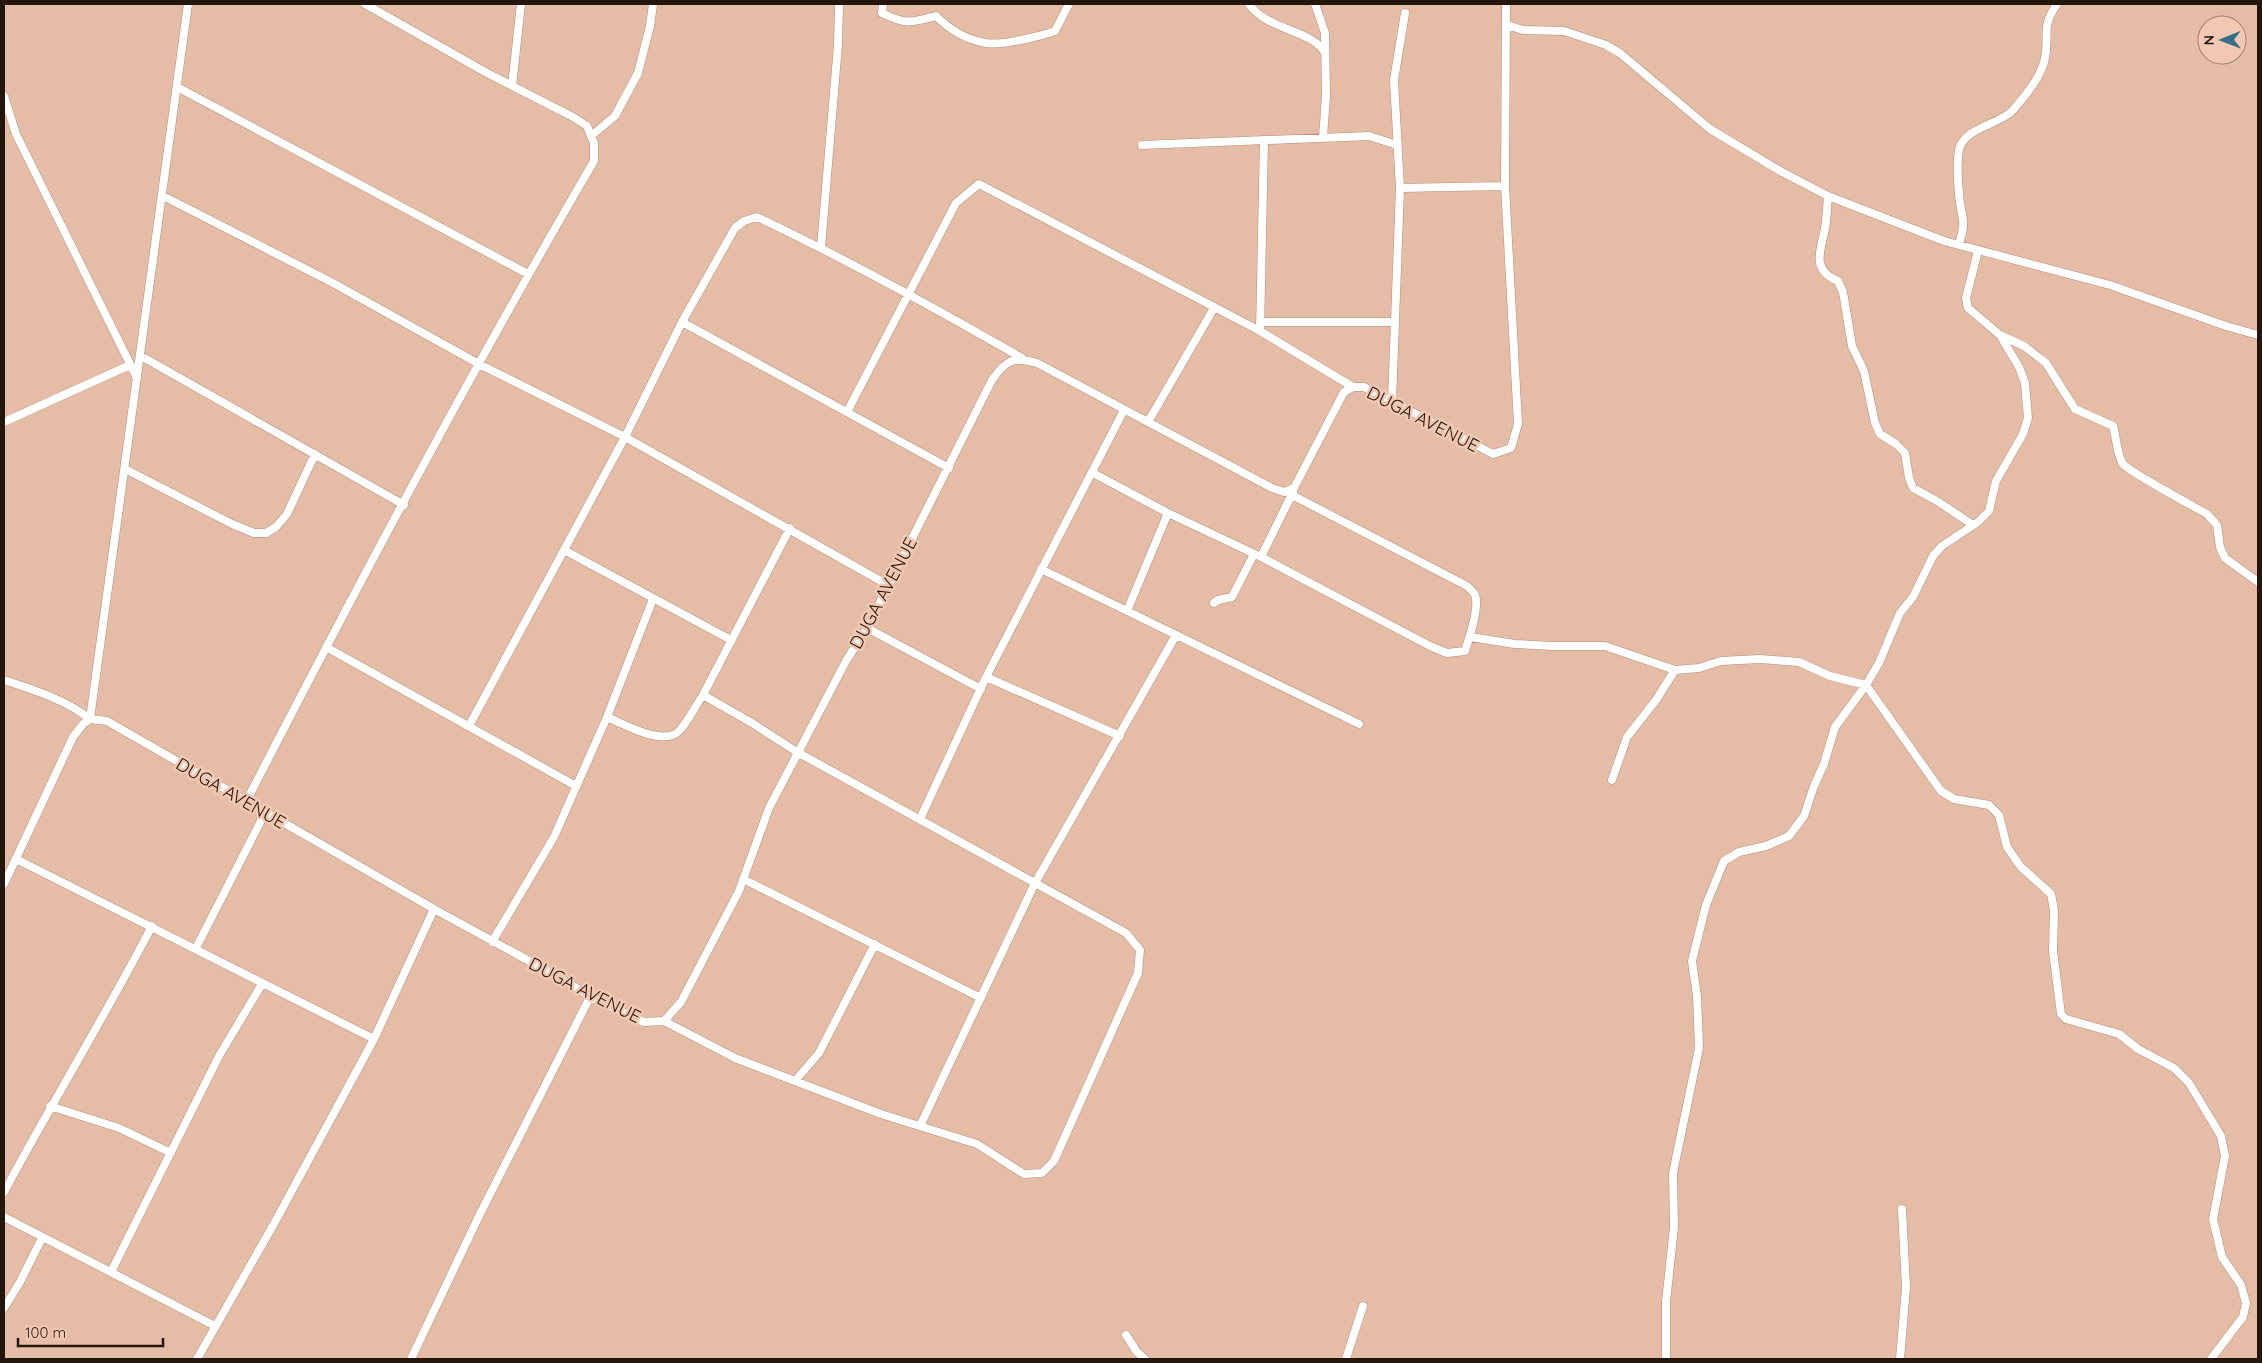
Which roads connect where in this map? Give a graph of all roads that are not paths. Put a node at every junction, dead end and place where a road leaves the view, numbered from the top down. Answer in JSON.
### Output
{"nodes":[{"id":1,"x":188,"y":4,"type":"edge"},
{"id":2,"x":366,"y":4,"type":"edge"},
{"id":3,"x":521,"y":4,"type":"edge"},
{"id":4,"x":653,"y":4,"type":"edge"},
{"id":5,"x":839,"y":4,"type":"edge"},
{"id":6,"x":883,"y":4,"type":"edge"},
{"id":7,"x":1069,"y":4,"type":"edge"},
{"id":8,"x":1249,"y":4,"type":"edge"},
{"id":9,"x":1315,"y":4,"type":"edge"},
{"id":10,"x":1506,"y":4,"type":"edge"},
{"id":11,"x":2057,"y":4,"type":"edge"},
{"id":12,"x":1405,"y":13,"type":"dead end"},
{"id":13,"x":1507,"y":25,"type":"junction"},
{"id":14,"x":1326,"y":55,"type":"junction"},
{"id":15,"x":512,"y":86,"type":"junction"},
{"id":16,"x":177,"y":87,"type":"junction"},
{"id":17,"x":4,"y":96,"type":"edge"},
{"id":18,"x":591,"y":136,"type":"junction"},
{"id":19,"x":1323,"y":137,"type":"junction"},
{"id":20,"x":1264,"y":140,"type":"junction"},
{"id":21,"x":1142,"y":145,"type":"dead end"},
{"id":22,"x":1397,"y":146,"type":"junction"},
{"id":23,"x":1505,"y":186,"type":"junction"},
{"id":24,"x":1400,"y":188,"type":"junction"},
{"id":25,"x":163,"y":196,"type":"junction"},
{"id":26,"x":1828,"y":196,"type":"junction"},
{"id":27,"x":1959,"y":245,"type":"junction"},
{"id":28,"x":821,"y":247,"type":"junction"},
{"id":29,"x":1978,"y":251,"type":"junction"},
{"id":30,"x":528,"y":274,"type":"junction"},
{"id":31,"x":909,"y":293,"type":"junction"},
{"id":32,"x":1214,"y":308,"type":"junction"},
{"id":33,"x":682,"y":322,"type":"junction"},
{"id":34,"x":1260,"y":322,"type":"junction"},
{"id":35,"x":1395,"y":322,"type":"junction"},
{"id":36,"x":1260,"y":331,"type":"junction"},
{"id":37,"x":2000,"y":335,"type":"junction"},
{"id":38,"x":2258,"y":335,"type":"edge"},
{"id":39,"x":141,"y":356,"type":"junction"},
{"id":40,"x":1023,"y":359,"type":"junction"},
{"id":41,"x":479,"y":364,"type":"junction"},
{"id":42,"x":130,"y":365,"type":"junction"},
{"id":43,"x":136,"y":378,"type":"junction"},
{"id":44,"x":1353,"y":387,"type":"junction"},
{"id":45,"x":1392,"y":400,"type":"junction"},
{"id":46,"x":1124,"y":410,"type":"junction"},
{"id":47,"x":847,"y":412,"type":"junction"},
{"id":48,"x":4,"y":422,"type":"edge"},
{"id":49,"x":1148,"y":422,"type":"junction"},
{"id":50,"x":625,"y":437,"type":"junction"},
{"id":51,"x":315,"y":454,"type":"junction"},
{"id":52,"x":949,"y":468,"type":"junction"},
{"id":53,"x":125,"y":469,"type":"junction"},
{"id":54,"x":1093,"y":473,"type":"junction"},
{"id":55,"x":1293,"y":492,"type":"junction"},
{"id":56,"x":404,"y":504,"type":"junction"},
{"id":57,"x":1168,"y":514,"type":"junction"},
{"id":58,"x":1973,"y":525,"type":"junction"},
{"id":59,"x":790,"y":528,"type":"junction"},
{"id":60,"x":564,"y":550,"type":"junction"},
{"id":61,"x":1258,"y":556,"type":"junction"},
{"id":62,"x":1040,"y":569,"type":"junction"},
{"id":63,"x":2258,"y":582,"type":"edge"},
{"id":64,"x":888,"y":585,"type":"junction"},
{"id":65,"x":653,"y":599,"type":"junction"},
{"id":66,"x":1214,"y":603,"type":"dead end"},
{"id":67,"x":1126,"y":611,"type":"junction"},
{"id":68,"x":867,"y":628,"type":"junction"},
{"id":69,"x":1176,"y":635,"type":"junction"},
{"id":70,"x":1470,"y":637,"type":"junction"},
{"id":71,"x":731,"y":640,"type":"junction"},
{"id":72,"x":326,"y":646,"type":"junction"},
{"id":73,"x":1675,"y":670,"type":"junction"},
{"id":74,"x":986,"y":678,"type":"junction"},
{"id":75,"x":4,"y":680,"type":"edge"},
{"id":76,"x":1866,"y":685,"type":"junction"},
{"id":77,"x":981,"y":689,"type":"junction"},
{"id":78,"x":703,"y":695,"type":"junction"},
{"id":79,"x":607,"y":717,"type":"junction"},
{"id":80,"x":90,"y":719,"type":"junction"},
{"id":81,"x":1359,"y":724,"type":"dead end"},
{"id":82,"x":469,"y":726,"type":"junction"},
{"id":83,"x":1120,"y":736,"type":"junction"},
{"id":84,"x":796,"y":752,"type":"junction"},
{"id":85,"x":1612,"y":780,"type":"dead end"},
{"id":86,"x":576,"y":786,"type":"junction"},
{"id":87,"x":246,"y":802,"type":"junction"},
{"id":88,"x":265,"y":813,"type":"junction"},
{"id":89,"x":920,"y":819,"type":"junction"},
{"id":90,"x":16,"y":859,"type":"junction"},
{"id":91,"x":743,"y":880,"type":"junction"},
{"id":92,"x":1035,"y":883,"type":"junction"},
{"id":93,"x":4,"y":884,"type":"edge"},
{"id":94,"x":434,"y":909,"type":"junction"},
{"id":95,"x":152,"y":926,"type":"junction"},
{"id":96,"x":492,"y":942,"type":"junction"},
{"id":97,"x":875,"y":944,"type":"junction"},
{"id":98,"x":196,"y":948,"type":"junction"},
{"id":99,"x":262,"y":984,"type":"junction"},
{"id":100,"x":590,"y":997,"type":"junction"},
{"id":101,"x":980,"y":998,"type":"junction"},
{"id":102,"x":664,"y":1022,"type":"junction"},
{"id":103,"x":374,"y":1039,"type":"junction"},
{"id":104,"x":795,"y":1081,"type":"junction"},
{"id":105,"x":50,"y":1106,"type":"junction"},
{"id":106,"x":920,"y":1126,"type":"junction"},
{"id":107,"x":171,"y":1153,"type":"junction"},
{"id":108,"x":4,"y":1192,"type":"edge"},
{"id":109,"x":1902,"y":1209,"type":"dead end"},
{"id":110,"x":4,"y":1217,"type":"edge"},
{"id":111,"x":42,"y":1238,"type":"junction"},
{"id":112,"x":111,"y":1272,"type":"junction"},
{"id":113,"x":1363,"y":1306,"type":"dead end"},
{"id":114,"x":4,"y":1308,"type":"edge"},
{"id":115,"x":215,"y":1326,"type":"junction"},
{"id":116,"x":1126,"y":1335,"type":"dead end"},
{"id":117,"x":197,"y":1359,"type":"edge"},
{"id":118,"x":411,"y":1359,"type":"edge"},
{"id":119,"x":1145,"y":1359,"type":"edge"},
{"id":120,"x":1346,"y":1359,"type":"edge"},
{"id":121,"x":1666,"y":1359,"type":"edge"},
{"id":122,"x":1900,"y":1359,"type":"edge"},
{"id":123,"x":2211,"y":1359,"type":"edge"}],
"edges":[{"from":1,"to":16,"type":"street"},
{"from":2,"to":15,"type":"street"},
{"from":3,"to":15,"type":"street"},
{"from":4,"to":18,"type":"street"},
{"from":5,"to":28,"type":"street"},
{"from":6,"to":7,"type":"street"},
{"from":8,"to":14,"type":"street"},
{"from":9,"to":14,"type":"street"},
{"from":10,"to":13,"type":"street","name":"DUGA AVENUE"},
{"from":11,"to":27,"type":"street"},
{"from":12,"to":22,"type":"street"},
{"from":13,"to":23,"type":"street","name":"DUGA AVENUE"},
{"from":13,"to":26,"type":"street"},
{"from":14,"to":19,"type":"street"},
{"from":15,"to":18,"type":"street"},
{"from":16,"to":25,"type":"street"},
{"from":16,"to":30,"type":"street"},
{"from":17,"to":42,"type":"street"},
{"from":18,"to":30,"type":"street"},
{"from":19,"to":20,"type":"street"},
{"from":19,"to":22,"type":"street"},
{"from":20,"to":21,"type":"street"},
{"from":20,"to":34,"type":"street"},
{"from":22,"to":24,"type":"street"},
{"from":23,"to":24,"type":"street"},
{"from":23,"to":45,"type":"street","name":"DUGA AVENUE"},
{"from":24,"to":35,"type":"street"},
{"from":25,"to":39,"type":"street"},
{"from":25,"to":41,"type":"street"},
{"from":26,"to":27,"type":"street"},
{"from":26,"to":58,"type":"street"},
{"from":27,"to":29,"type":"street"},
{"from":28,"to":31,"type":"street"},
{"from":28,"to":33,"type":"street"},
{"from":29,"to":37,"type":"street"},
{"from":29,"to":38,"type":"street"},
{"from":30,"to":41,"type":"street"},
{"from":31,"to":32,"type":"street"},
{"from":31,"to":40,"type":"street"},
{"from":31,"to":47,"type":"street"},
{"from":32,"to":36,"type":"street"},
{"from":32,"to":49,"type":"street"},
{"from":33,"to":47,"type":"street"},
{"from":33,"to":50,"type":"street"},
{"from":34,"to":35,"type":"street"},
{"from":34,"to":36,"type":"street"},
{"from":35,"to":45,"type":"street"},
{"from":36,"to":44,"type":"street"},
{"from":37,"to":58,"type":"street"},
{"from":37,"to":63,"type":"street"},
{"from":39,"to":43,"type":"street"},
{"from":39,"to":51,"type":"street"},
{"from":40,"to":46,"type":"street"},
{"from":40,"to":52,"type":"street","name":"DUGA AVENUE"},
{"from":41,"to":50,"type":"street"},
{"from":41,"to":56,"type":"street"},
{"from":42,"to":43,"type":"street"},
{"from":42,"to":48,"type":"street"},
{"from":43,"to":53,"type":"street"},
{"from":44,"to":45,"type":"street","name":"DUGA AVENUE"},
{"from":44,"to":55,"type":"street","name":"DUGA AVENUE"},
{"from":46,"to":49,"type":"street"},
{"from":46,"to":54,"type":"street"},
{"from":47,"to":52,"type":"street"},
{"from":49,"to":55,"type":"street"},
{"from":50,"to":59,"type":"street"},
{"from":50,"to":60,"type":"street"},
{"from":51,"to":53,"type":"street"},
{"from":51,"to":56,"type":"street"},
{"from":52,"to":64,"type":"street","name":"DUGA AVENUE"},
{"from":53,"to":80,"type":"street"},
{"from":54,"to":57,"type":"street"},
{"from":54,"to":62,"type":"street"},
{"from":55,"to":61,"type":"street","name":"DUGA AVENUE"},
{"from":55,"to":70,"type":"street"},
{"from":56,"to":72,"type":"street"},
{"from":57,"to":61,"type":"street"},
{"from":57,"to":67,"type":"street"},
{"from":58,"to":76,"type":"street"},
{"from":59,"to":64,"type":"street"},
{"from":59,"to":71,"type":"street"},
{"from":60,"to":65,"type":"street"},
{"from":60,"to":82,"type":"street"},
{"from":61,"to":66,"type":"street","name":"DUGA AVENUE"},
{"from":61,"to":70,"type":"street"},
{"from":62,"to":67,"type":"street"},
{"from":62,"to":74,"type":"street"},
{"from":64,"to":68,"type":"street","name":"DUGA AVENUE"},
{"from":65,"to":71,"type":"street"},
{"from":65,"to":79,"type":"street"},
{"from":67,"to":69,"type":"street"},
{"from":68,"to":77,"type":"street"},
{"from":68,"to":84,"type":"street","name":"DUGA AVENUE"},
{"from":69,"to":81,"type":"street"},
{"from":69,"to":83,"type":"street"},
{"from":70,"to":73,"type":"street"},
{"from":71,"to":78,"type":"street"},
{"from":72,"to":82,"type":"street"},
{"from":72,"to":87,"type":"street"},
{"from":73,"to":76,"type":"street"},
{"from":73,"to":85,"type":"street"},
{"from":74,"to":77,"type":"street"},
{"from":74,"to":83,"type":"street"},
{"from":75,"to":80,"type":"street","name":"DUGA AVENUE"},
{"from":76,"to":121,"type":"street"},
{"from":76,"to":123,"type":"street"},
{"from":77,"to":89,"type":"street"},
{"from":78,"to":79,"type":"street"},
{"from":78,"to":84,"type":"street"},
{"from":79,"to":86,"type":"street"},
{"from":80,"to":87,"type":"street","name":"DUGA AVENUE"},
{"from":80,"to":90,"type":"street"},
{"from":82,"to":86,"type":"street"},
{"from":83,"to":92,"type":"street"},
{"from":84,"to":89,"type":"street"},
{"from":84,"to":91,"type":"street","name":"DUGA AVENUE"},
{"from":86,"to":96,"type":"street"},
{"from":87,"to":88,"type":"street","name":"DUGA AVENUE"},
{"from":88,"to":94,"type":"street","name":"DUGA AVENUE"},
{"from":88,"to":98,"type":"street"},
{"from":89,"to":92,"type":"street"},
{"from":90,"to":93,"type":"street"},
{"from":90,"to":95,"type":"street"},
{"from":91,"to":97,"type":"street"},
{"from":91,"to":102,"type":"street","name":"DUGA AVENUE"},
{"from":92,"to":101,"type":"street"},
{"from":92,"to":106,"type":"street"},
{"from":94,"to":96,"type":"street","name":"DUGA AVENUE"},
{"from":94,"to":103,"type":"street"},
{"from":95,"to":98,"type":"street"},
{"from":95,"to":105,"type":"street"},
{"from":96,"to":100,"type":"street","name":"DUGA AVENUE"},
{"from":97,"to":101,"type":"street"},
{"from":97,"to":104,"type":"street"},
{"from":98,"to":99,"type":"street"},
{"from":99,"to":103,"type":"street"},
{"from":99,"to":107,"type":"street"},
{"from":100,"to":102,"type":"street","name":"DUGA AVENUE"},
{"from":100,"to":118,"type":"street"},
{"from":101,"to":106,"type":"street"},
{"from":102,"to":104,"type":"street"},
{"from":103,"to":115,"type":"street"},
{"from":104,"to":106,"type":"street"},
{"from":105,"to":107,"type":"street"},
{"from":105,"to":108,"type":"street"},
{"from":107,"to":112,"type":"street"},
{"from":109,"to":122,"type":"street"},
{"from":110,"to":111,"type":"street"},
{"from":111,"to":112,"type":"street"},
{"from":111,"to":114,"type":"street"},
{"from":112,"to":115,"type":"street"},
{"from":113,"to":120,"type":"street"},
{"from":115,"to":117,"type":"street"},
{"from":116,"to":119,"type":"street"}]}
